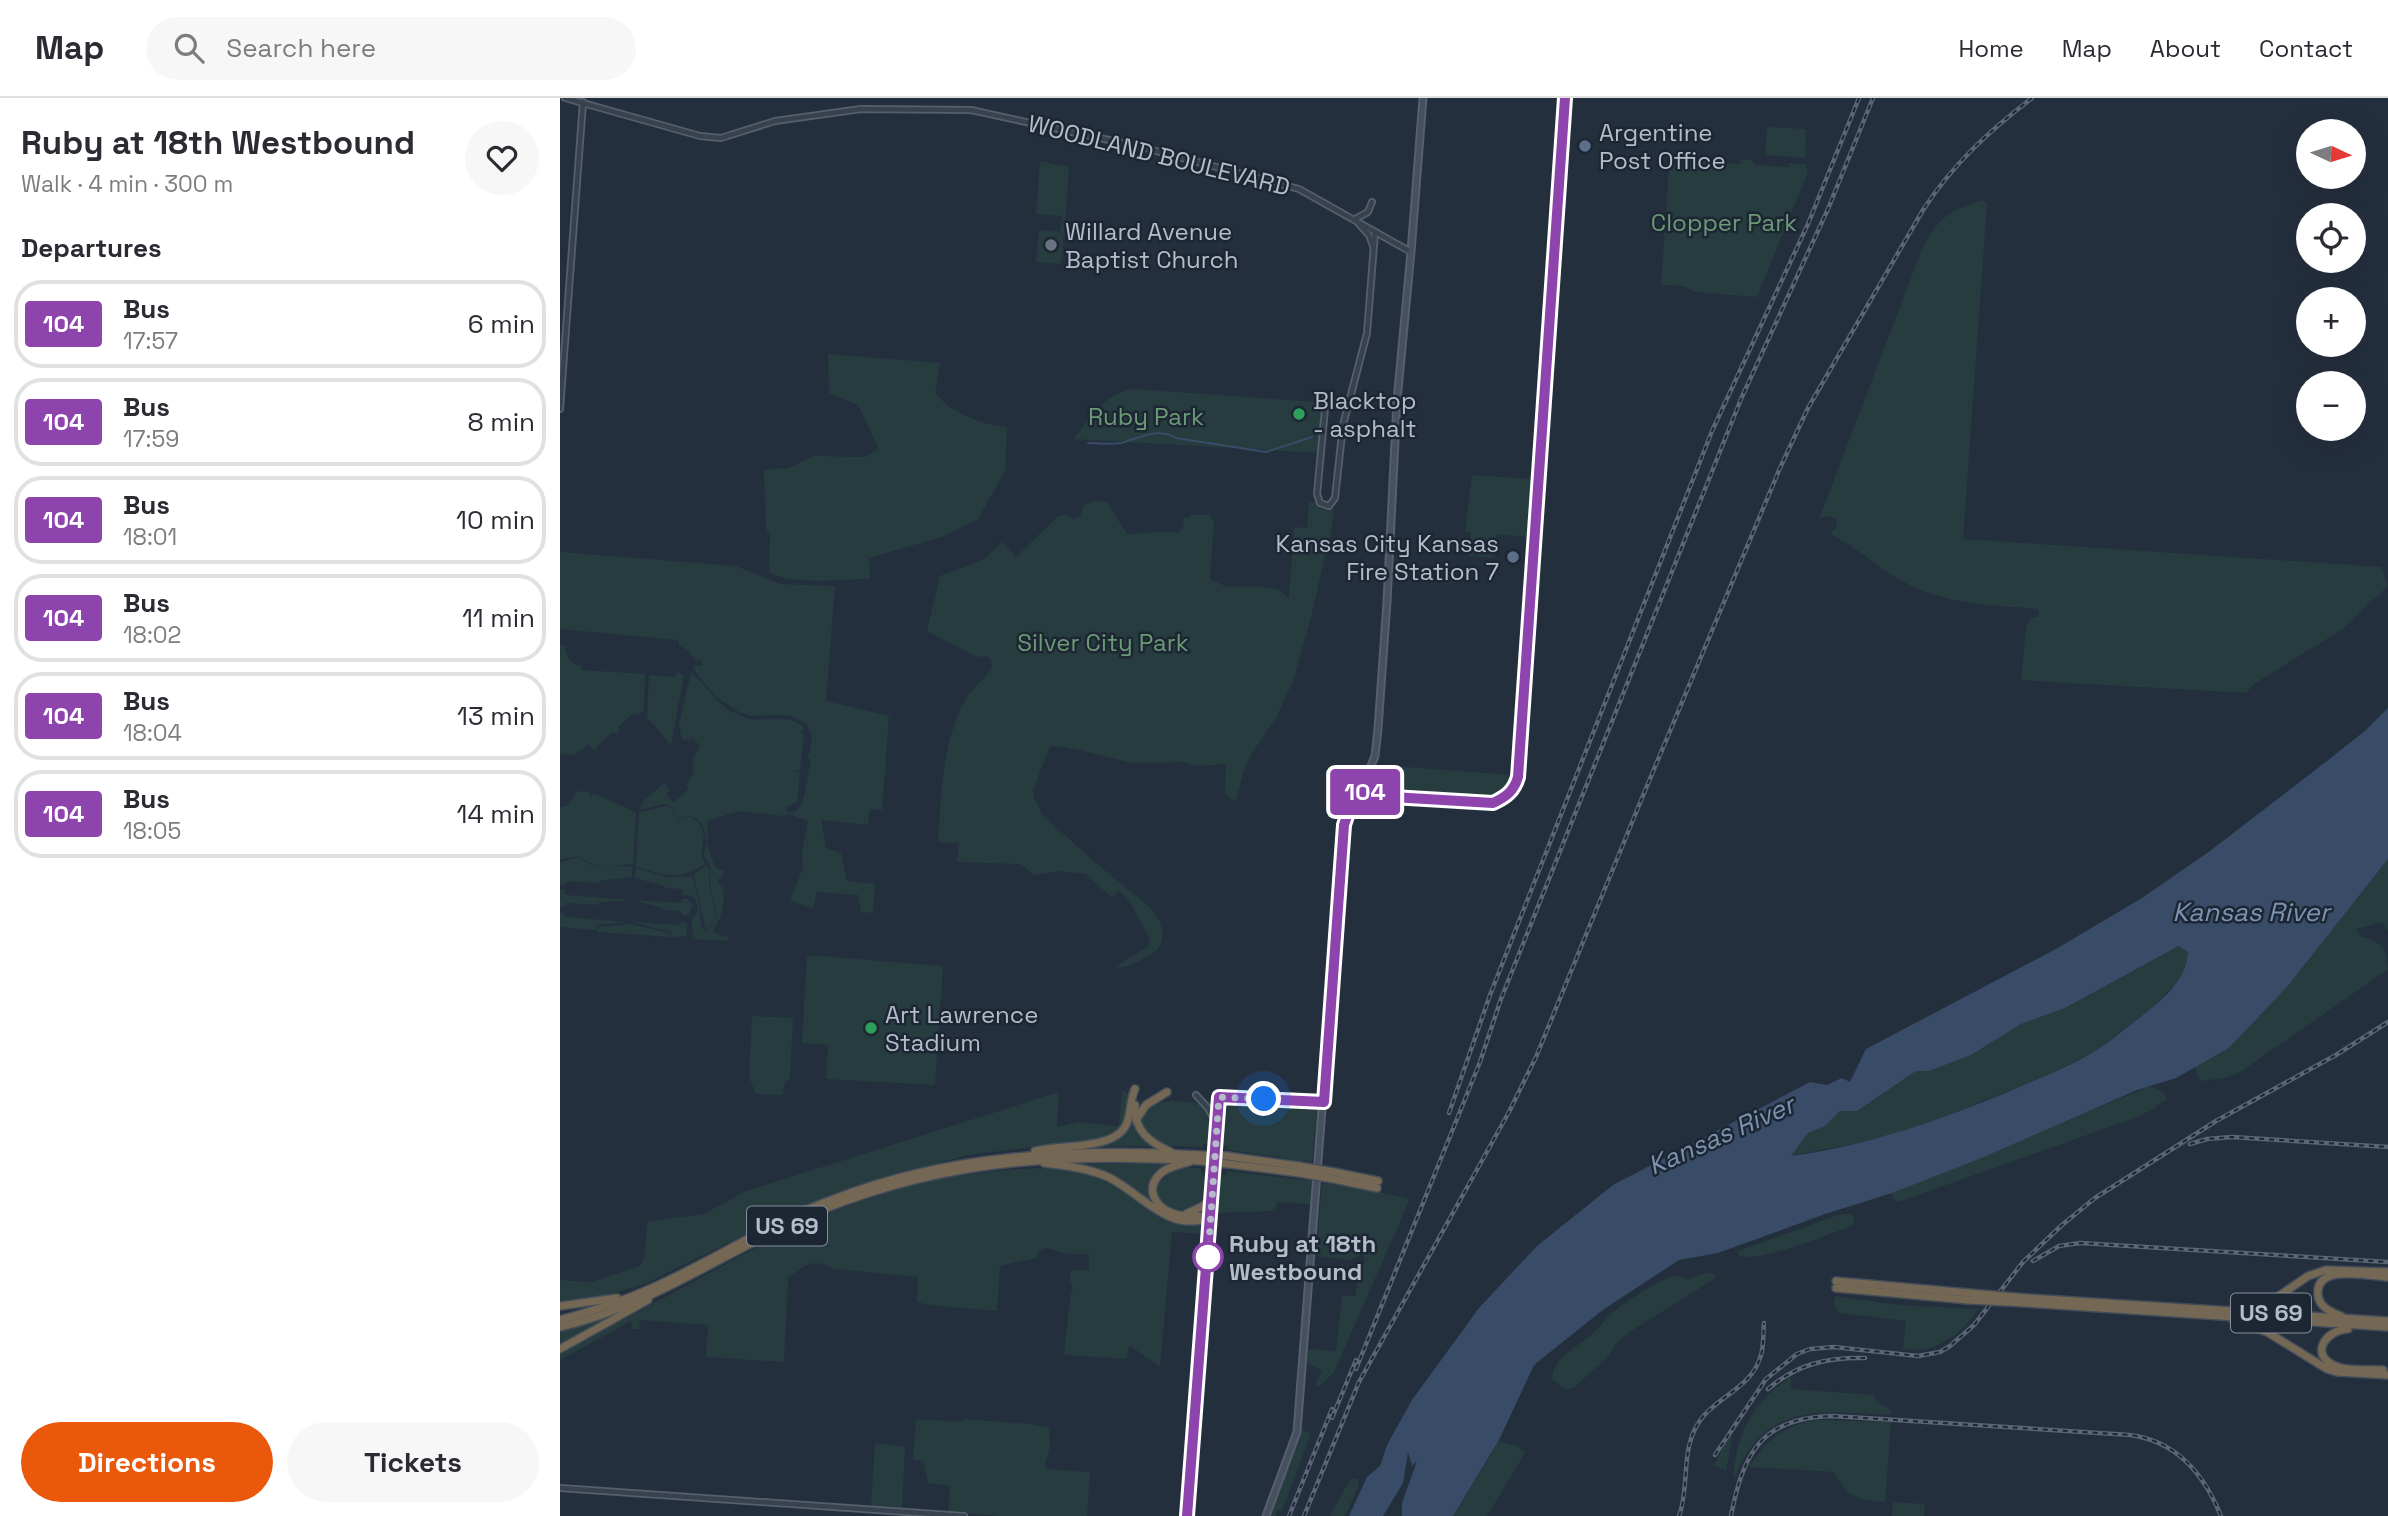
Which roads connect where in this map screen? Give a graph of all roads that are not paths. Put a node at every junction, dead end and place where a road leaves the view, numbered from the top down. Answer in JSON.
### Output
{"nodes":[{"id":1,"x":565,"y":98,"type":"edge"},
{"id":2,"x":1423,"y":98,"type":"edge"},
{"id":3,"x":1564,"y":98,"type":"edge"},
{"id":4,"x":583,"y":102,"type":"junction"},
{"id":5,"x":1372,"y":202,"type":"dead end"},
{"id":6,"x":1354,"y":219,"type":"junction"},
{"id":7,"x":1375,"y":232,"type":"junction"},
{"id":8,"x":1374,"y":246,"type":"junction"},
{"id":9,"x":1411,"y":252,"type":"junction"},
{"id":10,"x":1326,"y":398,"type":"dead end"},
{"id":11,"x":560,"y":409,"type":"edge"},
{"id":12,"x":1359,"y":790,"type":"junction"},
{"id":13,"x":1167,"y":1092,"type":"dead end"},
{"id":14,"x":1196,"y":1095,"type":"dead end"},
{"id":15,"x":1324,"y":1102,"type":"junction"},
{"id":16,"x":1136,"y":1121,"type":"junction"},
{"id":17,"x":1218,"y":1126,"type":"junction"},
{"id":18,"x":1175,"y":1153,"type":"junction"},
{"id":19,"x":1015,"y":1156,"type":"junction"},
{"id":20,"x":1198,"y":1159,"type":"junction"},
{"id":21,"x":1026,"y":1161,"type":"junction"},
{"id":22,"x":1378,"y":1184,"type":"dead end"},
{"id":23,"x":1212,"y":1199,"type":"junction"},
{"id":24,"x":1182,"y":1216,"type":"junction"},
{"id":25,"x":1211,"y":1217,"type":"junction"},
{"id":26,"x":2388,"y":1272,"type":"edge"},
{"id":27,"x":2388,"y":1277,"type":"edge"},
{"id":28,"x":1836,"y":1285,"type":"dead end"},
{"id":29,"x":667,"y":1288,"type":"junction"},
{"id":30,"x":634,"y":1294,"type":"junction"},
{"id":31,"x":560,"y":1306,"type":"edge"},
{"id":32,"x":2231,"y":1311,"type":"junction"},
{"id":33,"x":2198,"y":1312,"type":"junction"},
{"id":34,"x":2222,"y":1317,"type":"junction"},
{"id":35,"x":2344,"y":1318,"type":"junction"},
{"id":36,"x":560,"y":1320,"type":"edge"},
{"id":37,"x":2388,"y":1321,"type":"edge"},
{"id":38,"x":2362,"y":1326,"type":"junction"},
{"id":39,"x":560,"y":1327,"type":"edge"},
{"id":40,"x":2388,"y":1328,"type":"edge"},
{"id":41,"x":560,"y":1349,"type":"edge"},
{"id":42,"x":2388,"y":1373,"type":"edge"},
{"id":43,"x":560,"y":1488,"type":"edge"},
{"id":44,"x":964,"y":1516,"type":"edge"},
{"id":45,"x":1187,"y":1516,"type":"edge"},
{"id":46,"x":1266,"y":1516,"type":"edge"}],
"edges":[{"from":1,"to":4,"type":"street","name":"WOODLAND BOULEVARD"},
{"from":2,"to":9,"type":"main road"},
{"from":3,"to":12,"type":"street"},
{"from":4,"to":6,"type":"street","name":"WOODLAND BOULEVARD"},
{"from":4,"to":11,"type":"street"},
{"from":5,"to":6,"type":"street"},
{"from":6,"to":7,"type":"street","name":"WOODLAND BOULEVARD"},
{"from":6,"to":8,"type":"street"},
{"from":7,"to":8,"type":"street"},
{"from":7,"to":9,"type":"street","name":"WOODLAND BOULEVARD"},
{"from":8,"to":10,"type":"street"},
{"from":9,"to":12,"type":"main road"},
{"from":12,"to":15,"type":"main road"},
{"from":13,"to":16,"type":"highway"},
{"from":14,"to":17,"type":"street"},
{"from":15,"to":17,"type":"street"},
{"from":15,"to":46,"type":"main road"},
{"from":16,"to":18,"type":"highway"},
{"from":16,"to":19,"type":"highway"},
{"from":17,"to":23,"type":"street"},
{"from":18,"to":19,"type":"highway","number":"US 69"},
{"from":18,"to":20,"type":"highway","number":"US 69"},
{"from":19,"to":30,"type":"highway","number":"US 69"},
{"from":20,"to":21,"type":"highway","number":"US 69"},
{"from":20,"to":22,"type":"highway","number":"US 69","bridge":true},
{"from":20,"to":24,"type":"highway"},
{"from":21,"to":25,"type":"highway"},
{"from":21,"to":29,"type":"highway","number":"US 69"},
{"from":23,"to":24,"type":"highway"},
{"from":23,"to":25,"type":"street"},
{"from":24,"to":25,"type":"highway"},
{"from":25,"to":45,"type":"street"},
{"from":26,"to":32,"type":"highway"},
{"from":27,"to":35,"type":"highway"},
{"from":28,"to":33,"type":"highway","number":"US 69","bridge":true},
{"from":29,"to":39,"type":"highway","number":"US 69"},
{"from":29,"to":41,"type":"highway"},
{"from":30,"to":31,"type":"highway"},
{"from":30,"to":36,"type":"highway","number":"US 69"},
{"from":32,"to":33,"type":"highway","number":"US 69"},
{"from":32,"to":35,"type":"highway","number":"US 69"},
{"from":33,"to":34,"type":"highway","number":"US 69"},
{"from":34,"to":38,"type":"highway","number":"US 69"},
{"from":34,"to":42,"type":"highway"},
{"from":35,"to":37,"type":"highway","number":"US 69"},
{"from":38,"to":40,"type":"highway","number":"US 69"},
{"from":38,"to":42,"type":"highway"},
{"from":43,"to":44,"type":"street"}]}
